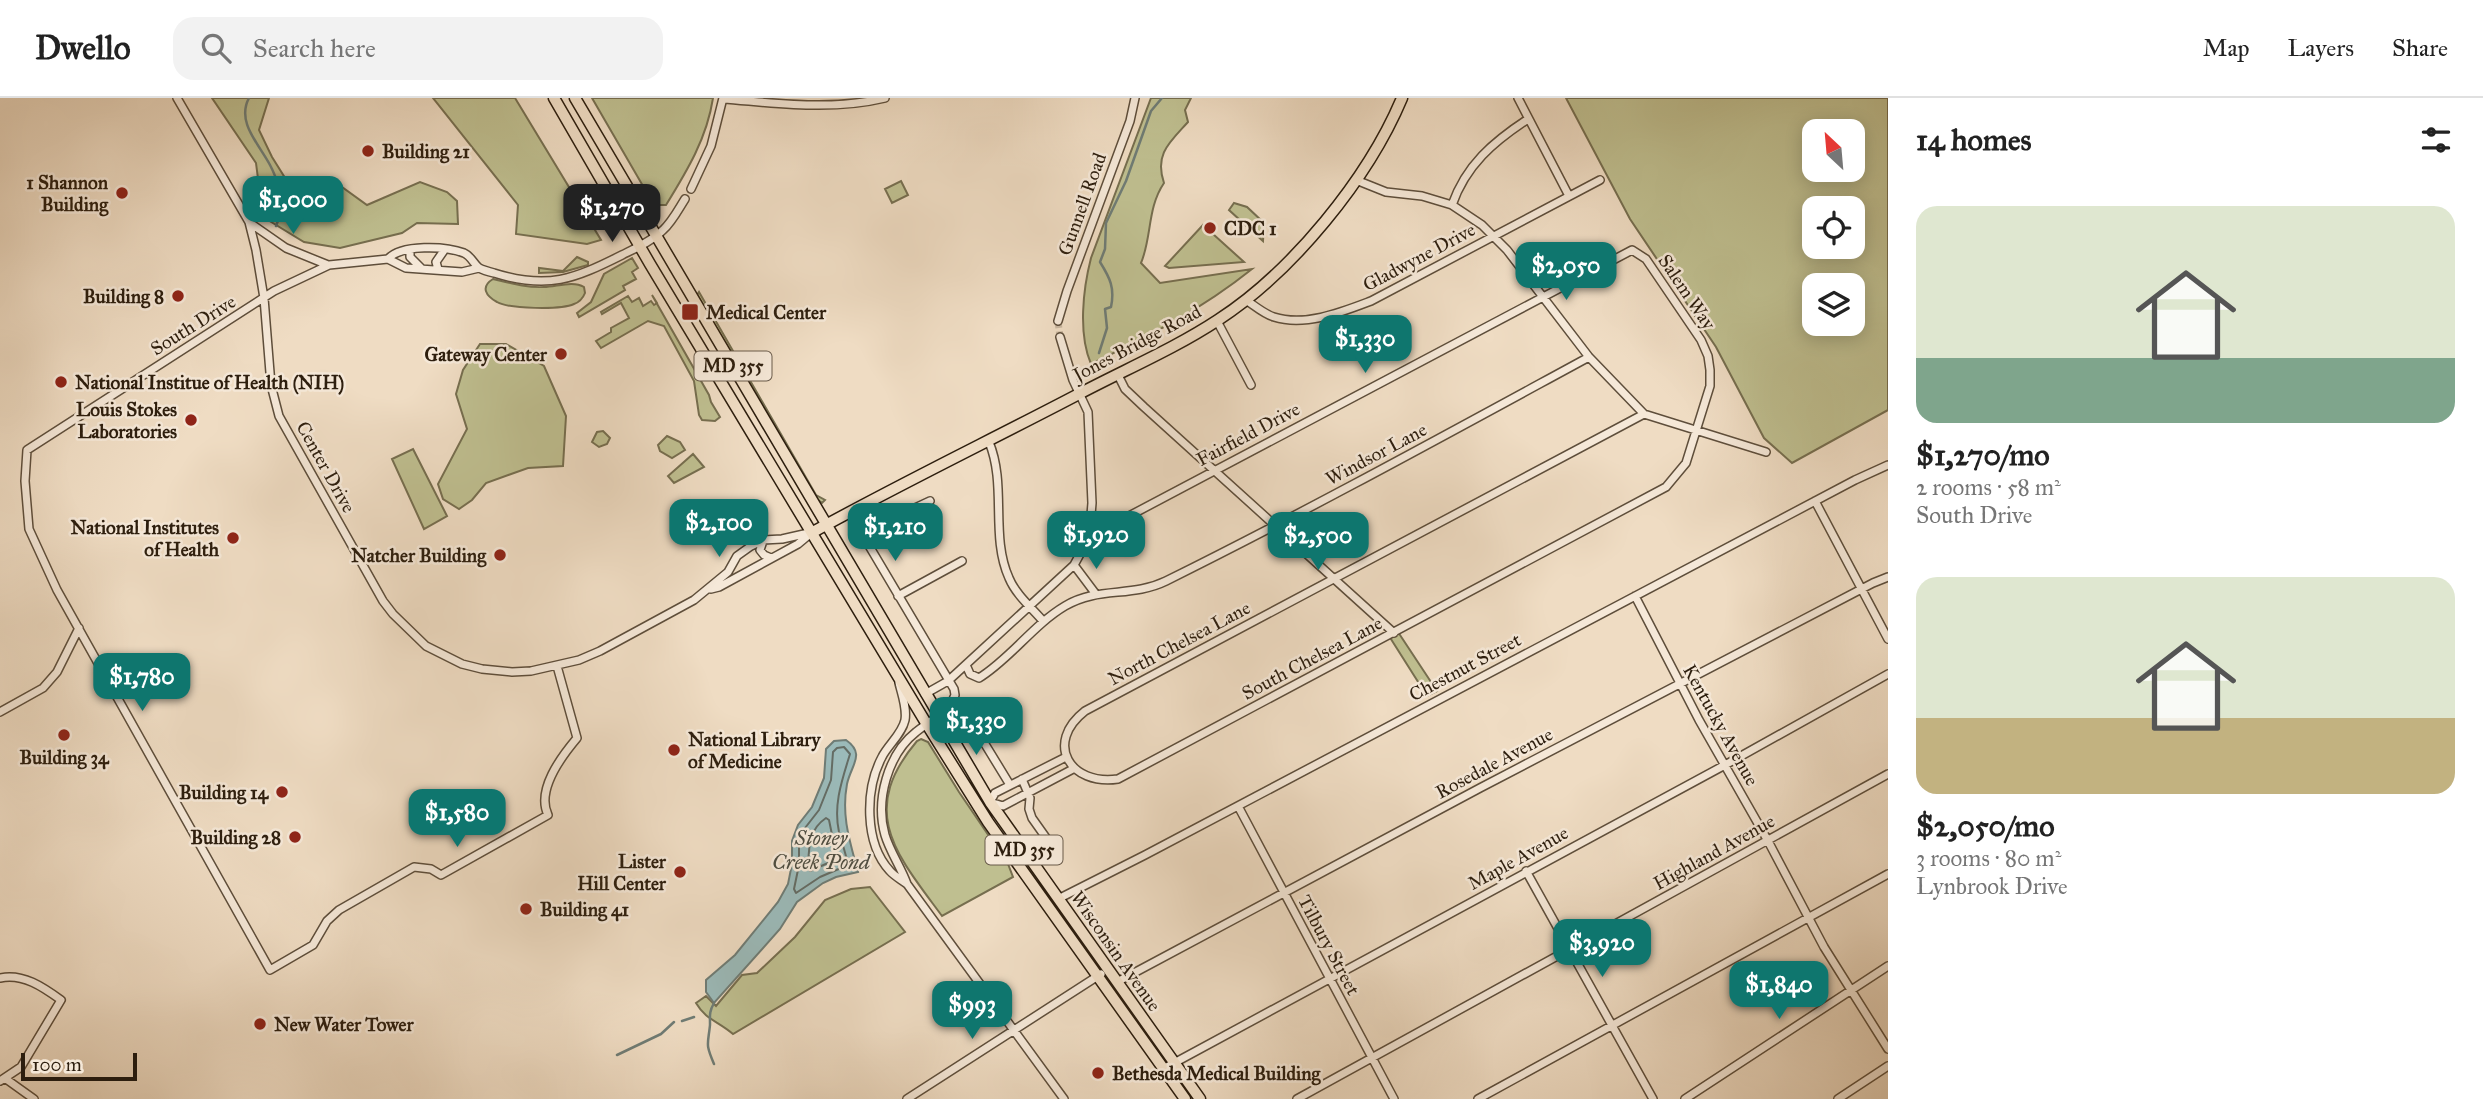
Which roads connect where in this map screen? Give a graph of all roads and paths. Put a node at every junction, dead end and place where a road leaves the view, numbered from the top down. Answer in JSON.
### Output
{"nodes":[{"id":1,"x":554,"y":98,"type":"edge"},
{"id":2,"x":575,"y":98,"type":"edge"},
{"id":3,"x":885,"y":98,"type":"edge"},
{"id":4,"x":1135,"y":98,"type":"edge"},
{"id":5,"x":1402,"y":98,"type":"edge"},
{"id":6,"x":1518,"y":98,"type":"edge"},
{"id":7,"x":180,"y":99,"type":"edge"},
{"id":8,"x":723,"y":99,"type":"edge"},
{"id":9,"x":1528,"y":119,"type":"junction"},
{"id":10,"x":1356,"y":180,"type":"junction"},
{"id":11,"x":1600,"y":180,"type":"dead end"},
{"id":12,"x":691,"y":189,"type":"dead end"},
{"id":13,"x":1569,"y":196,"type":"junction"},
{"id":14,"x":685,"y":199,"type":"dead end"},
{"id":15,"x":1452,"y":205,"type":"junction"},
{"id":16,"x":248,"y":222,"type":"junction"},
{"id":17,"x":655,"y":236,"type":"junction"},
{"id":18,"x":1493,"y":236,"type":"junction"},
{"id":19,"x":640,"y":246,"type":"junction"},
{"id":20,"x":445,"y":249,"type":"junction"},
{"id":21,"x":410,"y":250,"type":"junction"},
{"id":22,"x":1641,"y":254,"type":"joint"},
{"id":23,"x":388,"y":259,"type":"junction"},
{"id":24,"x":329,"y":265,"type":"junction"},
{"id":25,"x":421,"y":268,"type":"junction"},
{"id":26,"x":479,"y":268,"type":"junction"},
{"id":27,"x":438,"y":269,"type":"junction"},
{"id":28,"x":1545,"y":297,"type":"junction"},
{"id":29,"x":264,"y":298,"type":"junction"},
{"id":30,"x":1246,"y":300,"type":"junction"},
{"id":31,"x":1058,"y":321,"type":"tunnel mouth"},
{"id":32,"x":1217,"y":321,"type":"junction"},
{"id":33,"x":1060,"y":337,"type":"tunnel mouth"},
{"id":34,"x":1590,"y":357,"type":"junction"},
{"id":35,"x":1118,"y":375,"type":"junction"},
{"id":36,"x":1251,"y":385,"type":"dead end"},
{"id":37,"x":1080,"y":393,"type":"junction"},
{"id":38,"x":1644,"y":414,"type":"junction"},
{"id":39,"x":1697,"y":431,"type":"junction"},
{"id":40,"x":989,"y":442,"type":"junction"},
{"id":41,"x":1766,"y":452,"type":"dead end"},
{"id":42,"x":1888,"y":465,"type":"edge"},
{"id":43,"x":1212,"y":470,"type":"junction"},
{"id":44,"x":930,"y":501,"type":"dead end"},
{"id":45,"x":1815,"y":501,"type":"junction"},
{"id":46,"x":827,"y":524,"type":"junction"},
{"id":47,"x":1275,"y":526,"type":"junction"},
{"id":48,"x":813,"y":532,"type":"junction"},
{"id":49,"x":1095,"y":534,"type":"junction"},
{"id":50,"x":763,"y":540,"type":"junction"},
{"id":51,"x":737,"y":556,"type":"junction"},
{"id":52,"x":771,"y":558,"type":"junction"},
{"id":53,"x":961,"y":561,"type":"dead end"},
{"id":54,"x":1074,"y":565,"type":"junction"},
{"id":55,"x":748,"y":570,"type":"junction"},
{"id":56,"x":1888,"y":577,"type":"edge"},
{"id":57,"x":1334,"y":579,"type":"junction"},
{"id":58,"x":710,"y":589,"type":"junction"},
{"id":59,"x":1861,"y":589,"type":"junction"},
{"id":60,"x":1096,"y":593,"type":"junction"},
{"id":61,"x":898,"y":596,"type":"junction"},
{"id":62,"x":1635,"y":596,"type":"junction"},
{"id":63,"x":1030,"y":606,"type":"junction"},
{"id":64,"x":1043,"y":621,"type":"junction"},
{"id":65,"x":79,"y":628,"type":"junction"},
{"id":66,"x":1394,"y":633,"type":"junction"},
{"id":67,"x":1888,"y":639,"type":"edge"},
{"id":68,"x":967,"y":665,"type":"junction"},
{"id":69,"x":557,"y":666,"type":"junction"},
{"id":70,"x":896,"y":672,"type":"junction"},
{"id":71,"x":1888,"y":674,"type":"edge"},
{"id":72,"x":948,"y":681,"type":"junction"},
{"id":73,"x":1680,"y":684,"type":"junction"},
{"id":74,"x":925,"y":694,"type":"junction"},
{"id":75,"x":0,"y":712,"type":"edge"},
{"id":76,"x":966,"y":713,"type":"dead end"},
{"id":77,"x":937,"y":716,"type":"junction"},
{"id":78,"x":926,"y":723,"type":"junction"},
{"id":79,"x":1066,"y":757,"type":"junction"},
{"id":80,"x":1724,"y":765,"type":"junction"},
{"id":81,"x":1073,"y":769,"type":"junction"},
{"id":82,"x":1888,"y":774,"type":"edge"},
{"id":83,"x":1021,"y":779,"type":"junction"},
{"id":84,"x":1010,"y":785,"type":"junction"},
{"id":85,"x":1028,"y":792,"type":"junction"},
{"id":86,"x":990,"y":802,"type":"junction"},
{"id":87,"x":1238,"y":806,"type":"junction"},
{"id":88,"x":980,"y":808,"type":"junction"},
{"id":89,"x":1768,"y":841,"type":"junction"},
{"id":90,"x":1054,"y":849,"type":"dead end"},
{"id":91,"x":1526,"y":871,"type":"junction"},
{"id":92,"x":1888,"y":874,"type":"edge"},
{"id":93,"x":907,"y":884,"type":"junction"},
{"id":94,"x":1284,"y":893,"type":"junction"},
{"id":95,"x":1058,"y":899,"type":"junction"},
{"id":96,"x":1046,"y":906,"type":"junction"},
{"id":97,"x":1809,"y":919,"type":"junction"},
{"id":98,"x":1570,"y":948,"type":"junction"},
{"id":99,"x":1888,"y":966,"type":"edge"},
{"id":100,"x":1107,"y":970,"type":"junction"},
{"id":101,"x":1096,"y":976,"type":"junction"},
{"id":102,"x":0,"y":978,"type":"edge"},
{"id":103,"x":1329,"y":980,"type":"junction"},
{"id":104,"x":1117,"y":982,"type":"junction"},
{"id":105,"x":1850,"y":990,"type":"junction"},
{"id":106,"x":1612,"y":1026,"type":"junction"},
{"id":107,"x":1014,"y":1030,"type":"junction"},
{"id":108,"x":1888,"y":1049,"type":"edge"},
{"id":109,"x":1372,"y":1057,"type":"junction"},
{"id":110,"x":1175,"y":1063,"type":"junction"},
{"id":111,"x":1888,"y":1066,"type":"edge"},
{"id":112,"x":1163,"y":1069,"type":"junction"},
{"id":113,"x":3,"y":1080,"type":"edge"},
{"id":114,"x":34,"y":1099,"type":"edge"},
{"id":115,"x":907,"y":1099,"type":"edge"},
{"id":116,"x":1064,"y":1099,"type":"edge"},
{"id":117,"x":1185,"y":1099,"type":"edge"},
{"id":118,"x":1200,"y":1099,"type":"edge"},
{"id":119,"x":1297,"y":1099,"type":"edge"},
{"id":120,"x":1394,"y":1099,"type":"edge"},
{"id":121,"x":1478,"y":1099,"type":"edge"},
{"id":122,"x":1653,"y":1099,"type":"edge"},
{"id":123,"x":1685,"y":1099,"type":"edge"},
{"id":124,"x":1838,"y":1099,"type":"edge"}],
"edges":[{"from":1,"to":19,"type":"main road","number":"MD 355"},
{"from":2,"to":17,"type":"main road","number":"MD 355"},
{"from":3,"to":8,"type":"street"},
{"from":4,"to":31,"type":"street","name":"Gunnell Road"},
{"from":5,"to":10,"type":"main road","name":"Jones Bridge Road"},
{"from":6,"to":9,"type":"street"},
{"from":7,"to":16,"type":"street","name":"Center Drive"},
{"from":8,"to":12,"type":"street"},
{"from":9,"to":13,"type":"street"},
{"from":9,"to":15,"type":"street"},
{"from":10,"to":15,"type":"street"},
{"from":10,"to":30,"type":"main road","name":"Jones Bridge Road"},
{"from":11,"to":13,"type":"street","name":"Gladwyne Drive"},
{"from":13,"to":18,"type":"street","name":"Gladwyne Drive"},
{"from":14,"to":17,"type":"street","name":"South Drive"},
{"from":15,"to":18,"type":"street"},
{"from":16,"to":24,"type":"street","name":"Center Drive"},
{"from":16,"to":29,"type":"street","name":"Center Drive"},
{"from":17,"to":19,"type":"street","name":"South Drive"},
{"from":17,"to":46,"type":"main road","number":"MD 355"},
{"from":18,"to":28,"type":"street"},
{"from":18,"to":30,"type":"street","name":"Gladwyne Drive"},
{"from":19,"to":26,"type":"street","name":"South Drive"},
{"from":19,"to":48,"type":"main road","number":"MD 355"},
{"from":20,"to":21,"type":"street","name":"South Drive"},
{"from":20,"to":26,"type":"street","name":"South Drive"},
{"from":20,"to":27,"type":"street"},
{"from":21,"to":23,"type":"street","name":"South Drive"},
{"from":21,"to":25,"type":"street"},
{"from":22,"to":28,"type":"street","name":"Fairfield Drive"},
{"from":22,"to":39,"type":"street","name":"Salem Way"},
{"from":23,"to":24,"type":"street","name":"South Drive"},
{"from":23,"to":25,"type":"street","name":"South Drive"},
{"from":24,"to":29,"type":"street","name":"South Drive"},
{"from":25,"to":27,"type":"street","name":"South Drive"},
{"from":26,"to":27,"type":"street","name":"South Drive"},
{"from":28,"to":34,"type":"street"},
{"from":28,"to":43,"type":"street","name":"Fairfield Drive"},
{"from":29,"to":65,"type":"street","name":"South Drive"},
{"from":29,"to":69,"type":"street","name":"Center Drive"},
{"from":30,"to":32,"type":"main road","name":"Jones Bridge Road"},
{"from":32,"to":35,"type":"main road","name":"Jones Bridge Road"},
{"from":32,"to":36,"type":"street"},
{"from":33,"to":37,"type":"street"},
{"from":34,"to":38,"type":"street"},
{"from":34,"to":47,"type":"street","name":"Windsor Lane"},
{"from":35,"to":37,"type":"main road","name":"Jones Bridge Road"},
{"from":35,"to":43,"type":"street"},
{"from":37,"to":40,"type":"main road","name":"Jones Bridge Road"},
{"from":37,"to":49,"type":"street"},
{"from":38,"to":39,"type":"street"},
{"from":38,"to":57,"type":"street","name":"North Chelsea Lane"},
{"from":39,"to":41,"type":"street"},
{"from":39,"to":66,"type":"street","name":"South Chelsea Lane"},
{"from":40,"to":46,"type":"main road","name":"Jones Bridge Road"},
{"from":40,"to":63,"type":"street"},
{"from":42,"to":45,"type":"street","name":"Chestnut Street"},
{"from":43,"to":47,"type":"street"},
{"from":43,"to":49,"type":"street","name":"Fairfield Drive"},
{"from":44,"to":61,"type":"street"},
{"from":45,"to":59,"type":"street"},
{"from":45,"to":62,"type":"street","name":"Chestnut Street"},
{"from":46,"to":48,"type":"main road","name":"Jones Bridge Road"},
{"from":46,"to":74,"type":"main road","number":"MD 355"},
{"from":47,"to":57,"type":"street"},
{"from":47,"to":60,"type":"street","name":"Windsor Lane"},
{"from":48,"to":50,"type":"street","name":"Center Drive"},
{"from":48,"to":52,"type":"street","name":"Center Drive"},
{"from":48,"to":70,"type":"main road","number":"MD 355"},
{"from":49,"to":54,"type":"street"},
{"from":50,"to":51,"type":"street","name":"Center Drive"},
{"from":50,"to":52,"type":"street"},
{"from":51,"to":55,"type":"street"},
{"from":51,"to":58,"type":"street","name":"Center Drive"},
{"from":52,"to":55,"type":"street","name":"Center Drive"},
{"from":53,"to":61,"type":"street"},
{"from":54,"to":60,"type":"street"},
{"from":54,"to":63,"type":"street"},
{"from":55,"to":58,"type":"street","name":"Center Drive"},
{"from":56,"to":59,"type":"street","name":"Rosedale Avenue"},
{"from":57,"to":66,"type":"street"},
{"from":57,"to":79,"type":"street","name":"North Chelsea Lane"},
{"from":58,"to":69,"type":"street","name":"Center Drive"},
{"from":59,"to":67,"type":"street"},
{"from":59,"to":73,"type":"street","name":"Rosedale Avenue"},
{"from":60,"to":64,"type":"street","name":"Windsor Lane"},
{"from":61,"to":72,"type":"street"},
{"from":62,"to":73,"type":"street","name":"Kentucky Avenue"},
{"from":62,"to":87,"type":"street","name":"Chestnut Street"},
{"from":63,"to":64,"type":"street"},
{"from":63,"to":68,"type":"street"},
{"from":64,"to":68,"type":"street","name":"Windsor Lane"},
{"from":65,"to":69,"type":"street"},
{"from":65,"to":75,"type":"street"},
{"from":66,"to":81,"type":"street","name":"South Chelsea Lane"},
{"from":68,"to":72,"type":"street"},
{"from":70,"to":78,"type":"main road","number":"MD 355"},
{"from":70,"to":93,"type":"street"},
{"from":71,"to":80,"type":"street","name":"Maple Avenue"},
{"from":72,"to":74,"type":"street"},
{"from":72,"to":77,"type":"street"},
{"from":73,"to":80,"type":"street","name":"Kentucky Avenue"},
{"from":73,"to":94,"type":"street","name":"Rosedale Avenue"},
{"from":74,"to":77,"type":"main road","number":"MD 355"},
{"from":76,"to":84,"type":"street"},
{"from":77,"to":78,"type":"street"},
{"from":77,"to":86,"type":"main road","name":"Wisconsin Avenue","number":"MD 355"},
{"from":78,"to":88,"type":"main road","name":"Wisconsin Avenue","number":"MD 355"},
{"from":78,"to":93,"type":"street"},
{"from":79,"to":81,"type":"street"},
{"from":79,"to":83,"type":"street"},
{"from":80,"to":89,"type":"street","name":"Kentucky Avenue"},
{"from":80,"to":91,"type":"street","name":"Maple Avenue"},
{"from":81,"to":85,"type":"street"},
{"from":82,"to":89,"type":"street","name":"Highland Avenue"},
{"from":83,"to":84,"type":"street"},
{"from":83,"to":85,"type":"street"},
{"from":84,"to":86,"type":"street"},
{"from":85,"to":86,"type":"street"},
{"from":85,"to":90,"type":"street"},
{"from":86,"to":88,"type":"main road"},
{"from":86,"to":95,"type":"main road","name":"Wisconsin Avenue","number":"MD 355"},
{"from":87,"to":94,"type":"street","name":"Tilbury Street"},
{"from":87,"to":95,"type":"street","name":"Chestnut Street"},
{"from":88,"to":96,"type":"main road","name":"Wisconsin Avenue","number":"MD 355"},
{"from":89,"to":97,"type":"street","name":"Kentucky Avenue"},
{"from":89,"to":98,"type":"street","name":"Highland Avenue"},
{"from":91,"to":98,"type":"street"},
{"from":91,"to":103,"type":"street","name":"Maple Avenue"},
{"from":92,"to":97,"type":"street"},
{"from":93,"to":107,"type":"street"},
{"from":94,"to":103,"type":"street","name":"Tilbury Street"},
{"from":94,"to":104,"type":"street","name":"Rosedale Avenue"},
{"from":95,"to":96,"type":"main road"},
{"from":95,"to":100,"type":"main road","name":"Wisconsin Avenue","number":"MD 355"},
{"from":96,"to":101,"type":"main road","name":"Wisconsin Avenue","number":"MD 355"},
{"from":97,"to":105,"type":"street","name":"Kentucky Avenue"},
{"from":97,"to":106,"type":"street"},
{"from":98,"to":106,"type":"street"},
{"from":98,"to":109,"type":"street","name":"Highland Avenue"},
{"from":99,"to":105,"type":"street"},
{"from":100,"to":101,"type":"street"},
{"from":100,"to":104,"type":"main road","name":"Wisconsin Avenue","number":"MD 355"},
{"from":101,"to":107,"type":"street"},
{"from":101,"to":112,"type":"main road","name":"Wisconsin Avenue","number":"MD 355"},
{"from":102,"to":113,"type":"street"},
{"from":103,"to":109,"type":"street","name":"Tilbury Street"},
{"from":103,"to":110,"type":"street","name":"Maple Avenue"},
{"from":104,"to":110,"type":"main road","name":"Wisconsin Avenue","number":"MD 355"},
{"from":105,"to":108,"type":"street","name":"Kentucky Avenue"},
{"from":105,"to":123,"type":"street"},
{"from":106,"to":121,"type":"street"},
{"from":106,"to":122,"type":"street"},
{"from":107,"to":115,"type":"street"},
{"from":107,"to":116,"type":"street"},
{"from":109,"to":119,"type":"street","name":"Highland Avenue"},
{"from":109,"to":120,"type":"street","name":"Tilbury Street"},
{"from":110,"to":112,"type":"street","name":"Maple Avenue"},
{"from":110,"to":118,"type":"main road","name":"Wisconsin Avenue","number":"MD 355"},
{"from":111,"to":124,"type":"street"},
{"from":112,"to":117,"type":"main road","name":"Wisconsin Avenue","number":"MD 355"},
{"from":113,"to":114,"type":"street"}]}
